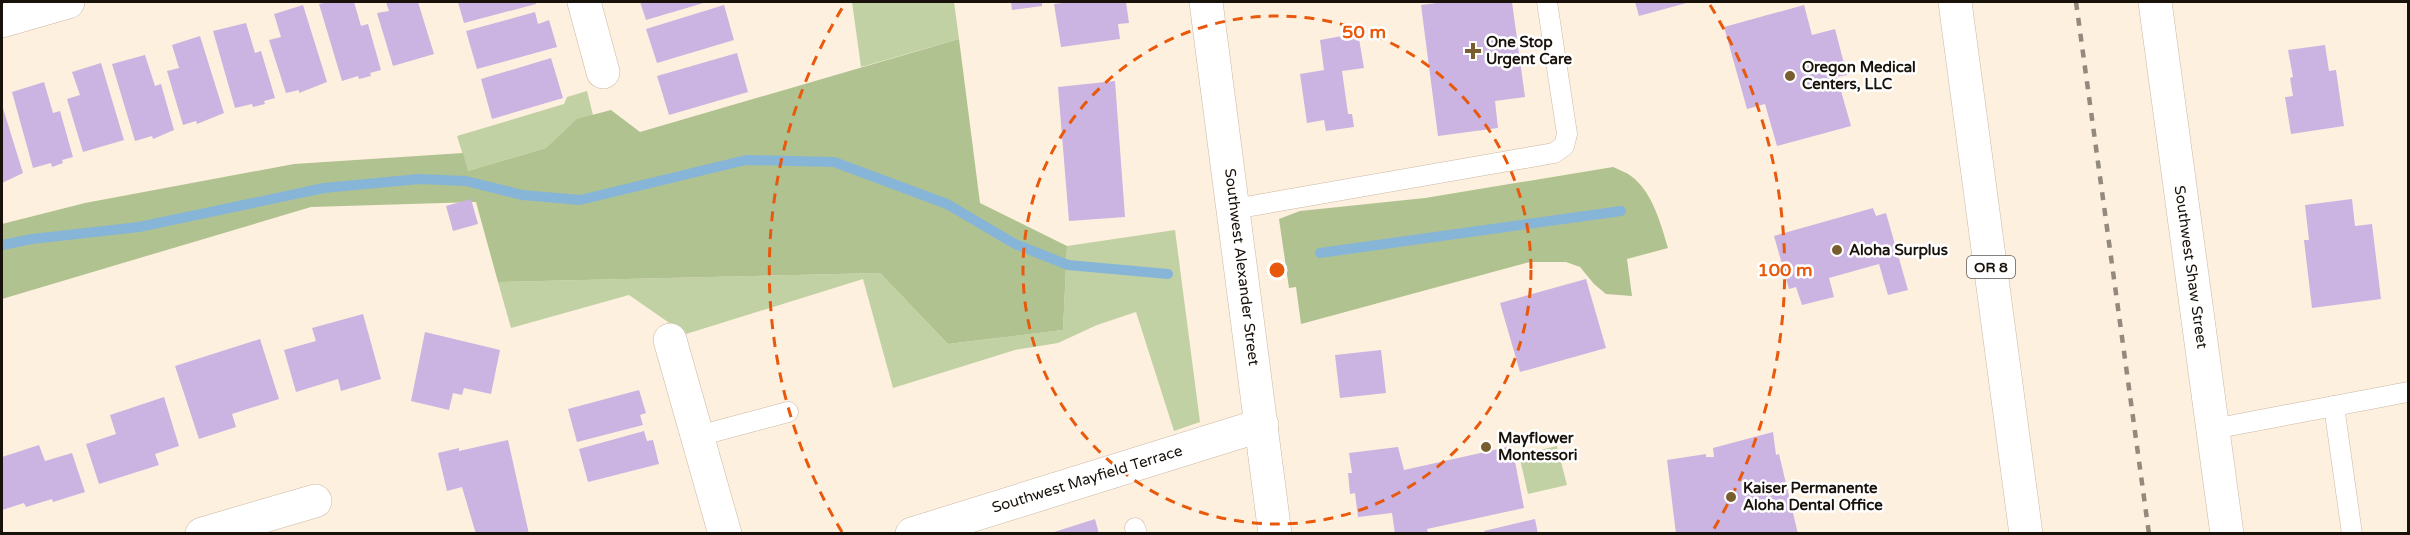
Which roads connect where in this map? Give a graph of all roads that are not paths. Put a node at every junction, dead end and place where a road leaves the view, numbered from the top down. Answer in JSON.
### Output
{"nodes":[{"id":1,"x":64,"y":2,"type":"edge"},
{"id":2,"x":584,"y":2,"type":"edge"},
{"id":3,"x":1206,"y":2,"type":"edge"},
{"id":4,"x":1547,"y":2,"type":"edge"},
{"id":5,"x":1955,"y":2,"type":"edge"},
{"id":6,"x":2155,"y":2,"type":"edge"},
{"id":7,"x":2,"y":21,"type":"edge"},
{"id":8,"x":603,"y":72,"type":"dead end"},
{"id":9,"x":1234,"y":209,"type":"junction"},
{"id":10,"x":670,"y":340,"type":"dead end"},
{"id":11,"x":2409,"y":392,"type":"edge"},
{"id":12,"x":2334,"y":406,"type":"junction"},
{"id":13,"x":788,"y":412,"type":"dead end"},
{"id":14,"x":1262,"y":425,"type":"junction"},
{"id":15,"x":2213,"y":429,"type":"junction"},
{"id":16,"x":698,"y":436,"type":"junction"},
{"id":17,"x":315,"y":501,"type":"dead end"},
{"id":18,"x":202,"y":534,"type":"edge"},
{"id":19,"x":725,"y":534,"type":"edge"},
{"id":20,"x":912,"y":534,"type":"edge"},
{"id":21,"x":1275,"y":534,"type":"edge"},
{"id":22,"x":2026,"y":534,"type":"edge"},
{"id":23,"x":2227,"y":534,"type":"edge"},
{"id":24,"x":2352,"y":534,"type":"edge"}],
"edges":[{"from":1,"to":7,"type":"street"},
{"from":2,"to":8,"type":"street"},
{"from":3,"to":9,"type":"street","name":"Southwest Alexander Street"},
{"from":4,"to":9,"type":"lane"},
{"from":5,"to":22,"type":"street","number":"OR 8"},
{"from":6,"to":15,"type":"street","name":"Southwest Shaw Street"},
{"from":9,"to":14,"type":"street","name":"Southwest Alexander Street"},
{"from":10,"to":16,"type":"street"},
{"from":11,"to":12,"type":"lane"},
{"from":12,"to":15,"type":"lane"},
{"from":12,"to":24,"type":"lane"},
{"from":13,"to":16,"type":"lane"},
{"from":14,"to":20,"type":"street","name":"Southwest Mayfield Terrace"},
{"from":14,"to":21,"type":"street","name":"Southwest Alexander Street"},
{"from":15,"to":23,"type":"street","name":"Southwest Shaw Street"},
{"from":16,"to":19,"type":"street"},
{"from":17,"to":18,"type":"street"}]}
